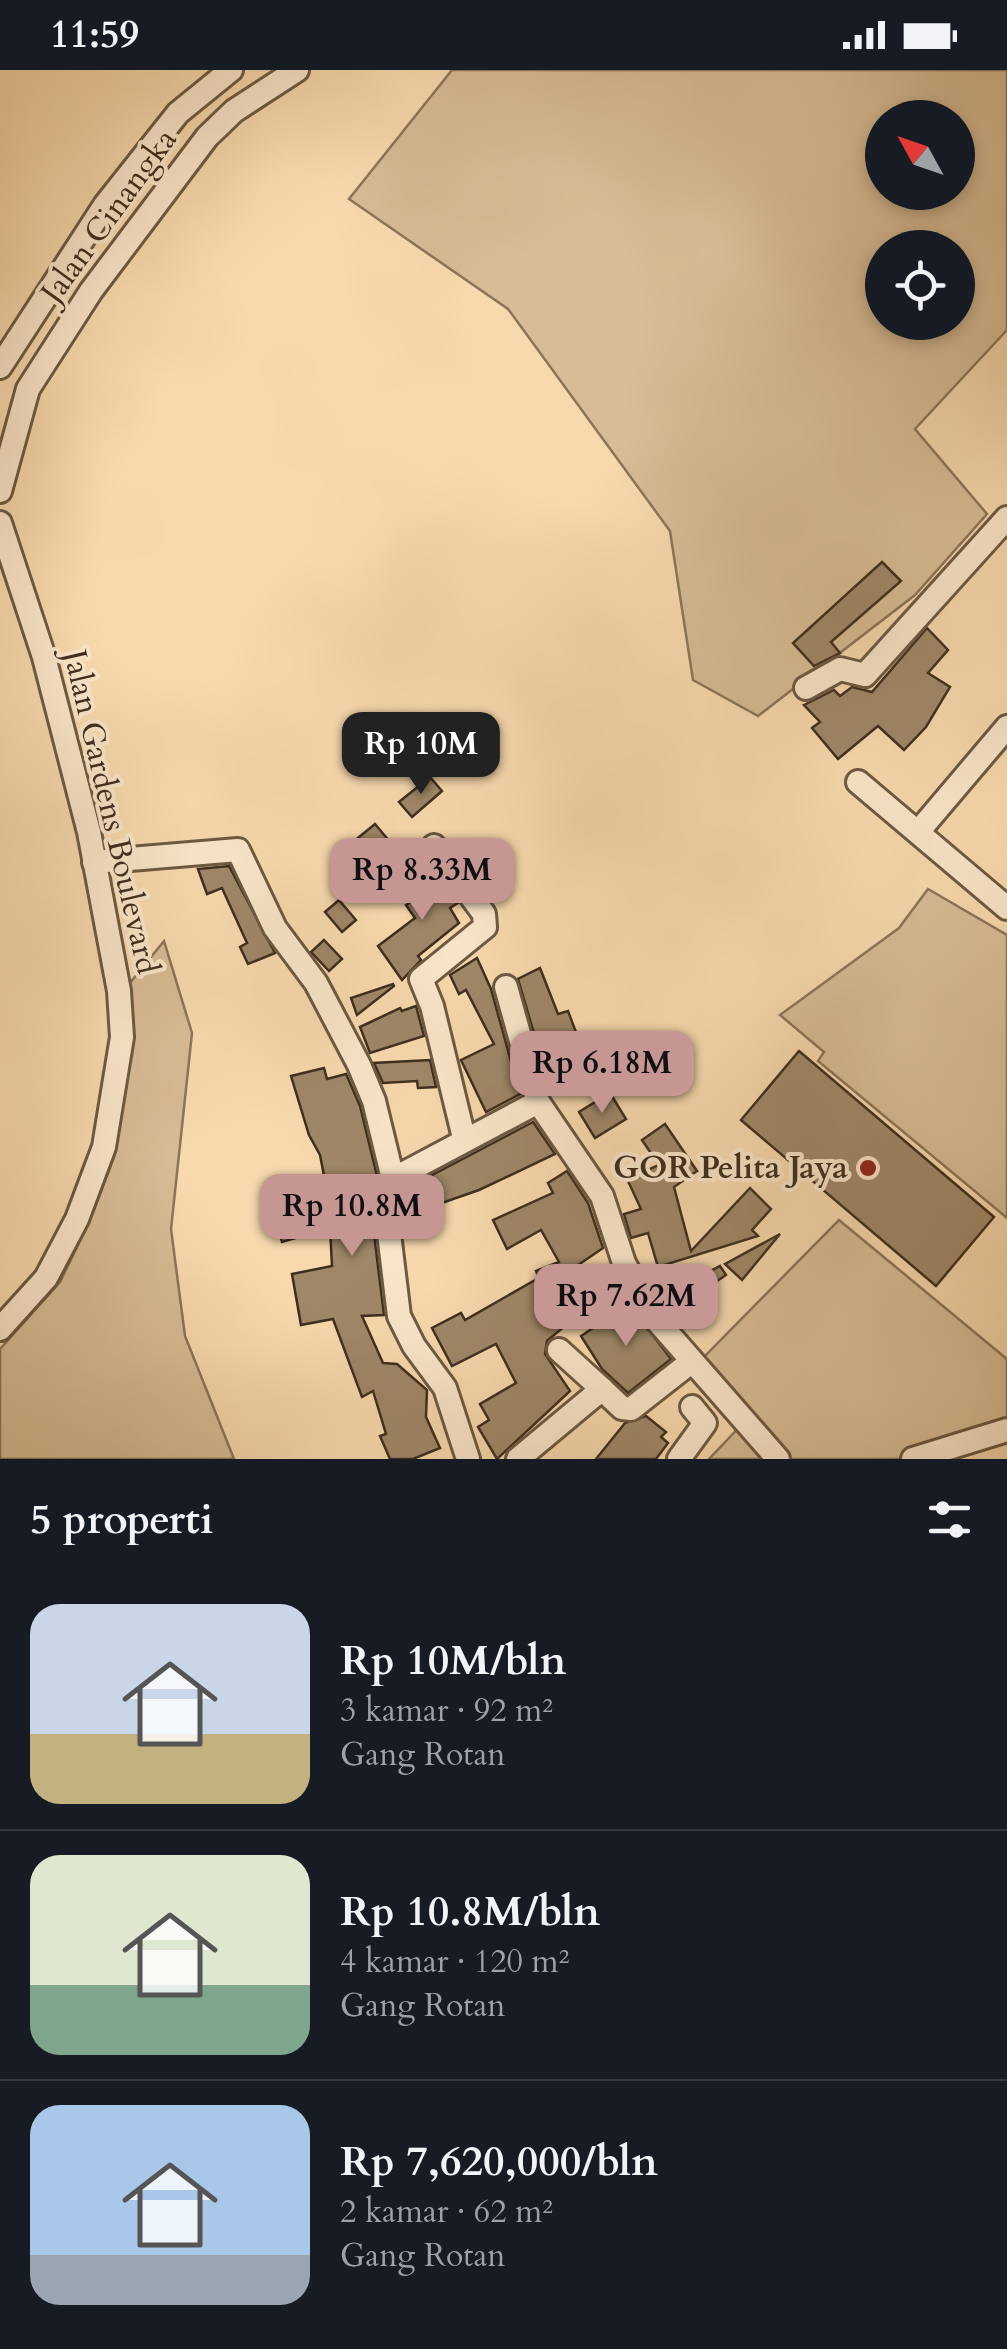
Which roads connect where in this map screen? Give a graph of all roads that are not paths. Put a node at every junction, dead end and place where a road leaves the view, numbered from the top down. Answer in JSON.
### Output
{"nodes":[{"id":1,"x":231,"y":70,"type":"edge"},
{"id":2,"x":297,"y":70,"type":"edge"},
{"id":3,"x":104,"y":205,"type":"junction"},
{"id":4,"x":139,"y":225,"type":"junction"},
{"id":5,"x":0,"y":366,"type":"edge"},
{"id":6,"x":7,"y":428,"type":"edge"},
{"id":7,"x":1,"y":482,"type":"edge"},
{"id":8,"x":1007,"y":518,"type":"edge"},
{"id":9,"x":0,"y":523,"type":"edge"},
{"id":10,"x":806,"y":688,"type":"dead end"},
{"id":11,"x":1007,"y":727,"type":"edge"},
{"id":12,"x":858,"y":782,"type":"dead end"},
{"id":13,"x":918,"y":832,"type":"junction"},
{"id":14,"x":434,"y":846,"type":"dead end"},
{"id":15,"x":94,"y":862,"type":"junction"},
{"id":16,"x":1005,"y":902,"type":"edge"},
{"id":17,"x":506,"y":987,"type":"dead end"},
{"id":18,"x":538,"y":1102,"type":"junction"},
{"id":19,"x":464,"y":1138,"type":"junction"},
{"id":20,"x":393,"y":1179,"type":"junction"},
{"id":21,"x":0,"y":1329,"type":"edge"},
{"id":22,"x":559,"y":1350,"type":"dead end"},
{"id":23,"x":691,"y":1362,"type":"junction"},
{"id":24,"x":602,"y":1389,"type":"junction"},
{"id":25,"x":692,"y":1407,"type":"dead end"},
{"id":26,"x":1007,"y":1430,"type":"edge"},
{"id":27,"x":468,"y":1459,"type":"edge"},
{"id":28,"x":518,"y":1459,"type":"edge"},
{"id":29,"x":678,"y":1459,"type":"edge"},
{"id":30,"x":778,"y":1459,"type":"edge"},
{"id":31,"x":913,"y":1459,"type":"edge"}],
"edges":[{"from":1,"to":3,"type":"street","name":"Jalan Cinangka"},
{"from":2,"to":4,"type":"street","name":"Jalan Cinangka"},
{"from":3,"to":4,"type":"street"},
{"from":3,"to":5,"type":"street","name":"Jalan Cinangka"},
{"from":4,"to":6,"type":"street","name":"Jalan Cinangka"},
{"from":6,"to":7,"type":"street","name":"Jalan Cinangka"},
{"from":8,"to":10,"type":"street"},
{"from":9,"to":15,"type":"street","name":"Jalan Gardens Boulevard"},
{"from":11,"to":13,"type":"street"},
{"from":12,"to":13,"type":"street"},
{"from":13,"to":16,"type":"street"},
{"from":14,"to":19,"type":"street"},
{"from":15,"to":20,"type":"street"},
{"from":15,"to":21,"type":"street","name":"Jalan Gardens Boulevard"},
{"from":17,"to":18,"type":"street"},
{"from":18,"to":19,"type":"street"},
{"from":18,"to":23,"type":"street"},
{"from":19,"to":20,"type":"street"},
{"from":20,"to":27,"type":"street"},
{"from":22,"to":24,"type":"street"},
{"from":23,"to":24,"type":"street"},
{"from":23,"to":30,"type":"street"},
{"from":24,"to":28,"type":"street"},
{"from":25,"to":29,"type":"street"},
{"from":26,"to":31,"type":"street"}]}
